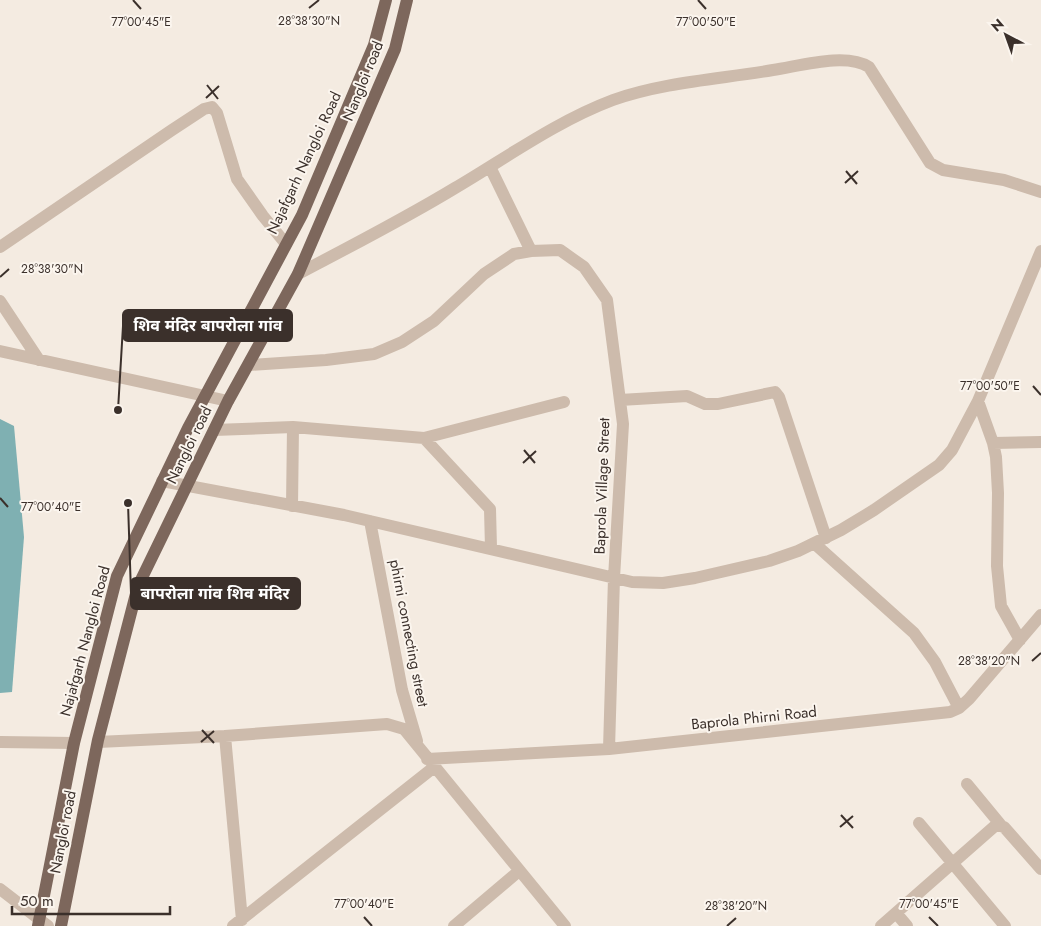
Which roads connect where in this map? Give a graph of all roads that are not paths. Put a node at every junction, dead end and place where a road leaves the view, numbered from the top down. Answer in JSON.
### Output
{"nodes":[{"id":1,"x":386,"y":0,"type":"edge"},
{"id":2,"x":408,"y":0,"type":"edge"},
{"id":3,"x":490,"y":167,"type":"junction"},
{"id":4,"x":1041,"y":192,"type":"edge"},
{"id":5,"x":286,"y":244,"type":"junction"},
{"id":6,"x":0,"y":247,"type":"edge"},
{"id":7,"x":1041,"y":250,"type":"edge"},
{"id":8,"x":531,"y":251,"type":"junction"},
{"id":9,"x":298,"y":274,"type":"junction"},
{"id":10,"x":0,"y":301,"type":"edge"},
{"id":11,"x":0,"y":350,"type":"edge"},
{"id":12,"x":40,"y":360,"type":"junction"},
{"id":13,"x":249,"y":365,"type":"junction"},
{"id":14,"x":205,"y":397,"type":"junction"},
{"id":15,"x":620,"y":400,"type":"junction"},
{"id":16,"x":228,"y":401,"type":"junction"},
{"id":17,"x":978,"y":401,"type":"junction"},
{"id":18,"x":564,"y":402,"type":"dead end"},
{"id":19,"x":293,"y":428,"type":"junction"},
{"id":20,"x":214,"y":430,"type":"junction"},
{"id":21,"x":424,"y":438,"type":"junction"},
{"id":22,"x":1041,"y":442,"type":"edge"},
{"id":23,"x":994,"y":443,"type":"junction"},
{"id":24,"x":162,"y":481,"type":"junction"},
{"id":25,"x":187,"y":486,"type":"junction"},
{"id":26,"x":292,"y":506,"type":"junction"},
{"id":27,"x":370,"y":521,"type":"junction"},
{"id":28,"x":820,"y":541,"type":"junction"},
{"id":29,"x":491,"y":548,"type":"junction"},
{"id":30,"x":614,"y":578,"type":"junction"},
{"id":31,"x":1041,"y":615,"type":"edge"},
{"id":32,"x":1020,"y":640,"type":"junction"},
{"id":33,"x":959,"y":708,"type":"junction"},
{"id":34,"x":225,"y":736,"type":"junction"},
{"id":35,"x":0,"y":742,"type":"edge"},
{"id":36,"x":98,"y":742,"type":"junction"},
{"id":37,"x":74,"y":743,"type":"junction"},
{"id":38,"x":609,"y":749,"type":"junction"},
{"id":39,"x":427,"y":759,"type":"junction"},
{"id":40,"x":967,"y":784,"type":"dead end"},
{"id":41,"x":919,"y":823,"type":"dead end"},
{"id":42,"x":1000,"y":824,"type":"junction"},
{"id":43,"x":952,"y":863,"type":"junction"},
{"id":44,"x":1041,"y":868,"type":"edge"},
{"id":45,"x":519,"y":871,"type":"junction"},
{"id":46,"x":1,"y":891,"type":"edge"},
{"id":47,"x":896,"y":913,"type":"junction"},
{"id":48,"x":238,"y":923,"type":"edge"},
{"id":49,"x":42,"y":924,"type":"edge"},
{"id":50,"x":61,"y":926,"type":"edge"},
{"id":51,"x":454,"y":926,"type":"edge"},
{"id":52,"x":565,"y":926,"type":"edge"},
{"id":53,"x":881,"y":926,"type":"edge"},
{"id":54,"x":907,"y":926,"type":"edge"},
{"id":55,"x":1005,"y":926,"type":"edge"}],
"edges":[{"from":1,"to":5,"type":"main road","name":"Najafgarh Nangloi Road"},
{"from":2,"to":9,"type":"main road","name":"Nangloi road"},
{"from":3,"to":4,"type":"street"},
{"from":3,"to":8,"type":"street"},
{"from":3,"to":9,"type":"street"},
{"from":5,"to":6,"type":"street"},
{"from":5,"to":14,"type":"main road","name":"Najafgarh Nangloi Road"},
{"from":7,"to":17,"type":"street"},
{"from":8,"to":13,"type":"street","name":"Baprola Village Street"},
{"from":8,"to":15,"type":"street","name":"Baprola Village Street"},
{"from":9,"to":13,"type":"main road","name":"Nangloi road"},
{"from":10,"to":12,"type":"street"},
{"from":11,"to":12,"type":"street"},
{"from":12,"to":14,"type":"street"},
{"from":13,"to":16,"type":"main road","name":"Nangloi road"},
{"from":14,"to":16,"type":"street"},
{"from":14,"to":24,"type":"main road","name":"Najafgarh Nangloi Road"},
{"from":15,"to":28,"type":"street"},
{"from":15,"to":30,"type":"street","name":"Baprola Village Street"},
{"from":16,"to":20,"type":"main road","name":"Nangloi road"},
{"from":17,"to":23,"type":"street"},
{"from":17,"to":28,"type":"street"},
{"from":18,"to":21,"type":"street"},
{"from":19,"to":20,"type":"street"},
{"from":19,"to":21,"type":"street"},
{"from":19,"to":26,"type":"street"},
{"from":20,"to":25,"type":"main road","name":"Nangloi road"},
{"from":21,"to":29,"type":"street"},
{"from":22,"to":23,"type":"street"},
{"from":23,"to":32,"type":"street"},
{"from":24,"to":25,"type":"street"},
{"from":24,"to":37,"type":"main road","name":"Najafgarh Nangloi Road"},
{"from":25,"to":26,"type":"street"},
{"from":25,"to":36,"type":"main road","name":"Nangloi road"},
{"from":26,"to":27,"type":"street"},
{"from":27,"to":29,"type":"street"},
{"from":27,"to":39,"type":"street","name":"phirni connecting street"},
{"from":28,"to":30,"type":"street"},
{"from":28,"to":33,"type":"street"},
{"from":29,"to":30,"type":"street"},
{"from":30,"to":38,"type":"street","name":"Baprola Village Street"},
{"from":31,"to":32,"type":"street"},
{"from":32,"to":33,"type":"street"},
{"from":33,"to":38,"type":"street","name":"Baprola Phirni Road"},
{"from":34,"to":36,"type":"street"},
{"from":34,"to":39,"type":"street"},
{"from":34,"to":48,"type":"street"},
{"from":35,"to":37,"type":"street"},
{"from":36,"to":50,"type":"main road","name":"Nangloi road"},
{"from":37,"to":49,"type":"main road","name":"Najafgarh Nangloi Road"},
{"from":38,"to":39,"type":"street","name":"Baprola Phirni Road"},
{"from":39,"to":45,"type":"street"},
{"from":39,"to":48,"type":"street"},
{"from":40,"to":42,"type":"street"},
{"from":41,"to":43,"type":"street"},
{"from":42,"to":43,"type":"street"},
{"from":42,"to":44,"type":"street"},
{"from":43,"to":47,"type":"street"},
{"from":43,"to":55,"type":"street"},
{"from":45,"to":51,"type":"street"},
{"from":45,"to":52,"type":"street"},
{"from":46,"to":49,"type":"street"},
{"from":47,"to":53,"type":"street"},
{"from":47,"to":54,"type":"street"}]}
